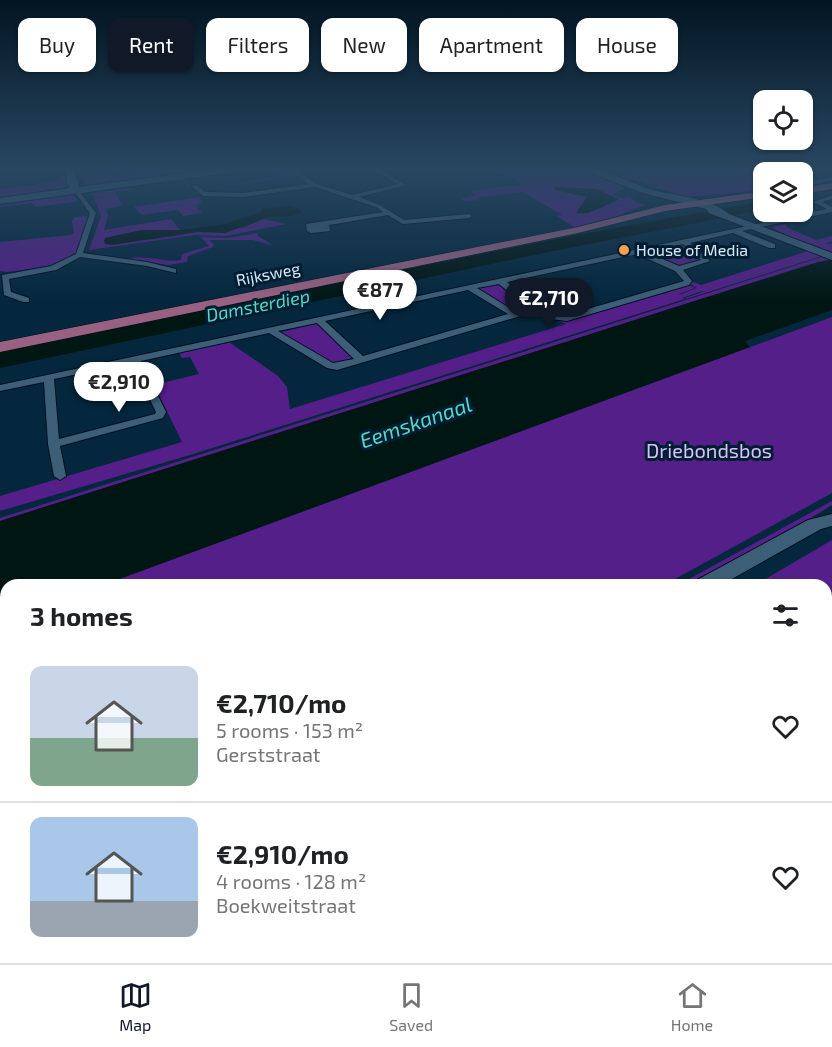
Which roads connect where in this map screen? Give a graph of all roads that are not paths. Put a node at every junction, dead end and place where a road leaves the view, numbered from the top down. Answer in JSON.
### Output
{"nodes":[{"id":1,"x":93,"y":213,"type":"edge"},
{"id":2,"x":389,"y":213,"type":"joint"},
{"id":3,"x":684,"y":213,"type":"edge"},
{"id":4,"x":686,"y":213,"type":"edge"},
{"id":5,"x":719,"y":213,"type":"edge"},
{"id":6,"x":815,"y":213,"type":"edge"},
{"id":7,"x":469,"y":216,"type":"dead end"},
{"id":8,"x":325,"y":224,"type":"dead end"},
{"id":9,"x":754,"y":227,"type":"junction"},
{"id":10,"x":578,"y":230,"type":"junction"},
{"id":11,"x":732,"y":231,"type":"junction"},
{"id":12,"x":775,"y":241,"type":"junction"},
{"id":13,"x":685,"y":242,"type":"junction"},
{"id":14,"x":639,"y":252,"type":"junction"},
{"id":15,"x":79,"y":255,"type":"junction"},
{"id":16,"x":832,"y":257,"type":"edge"},
{"id":17,"x":678,"y":269,"type":"junction"},
{"id":18,"x":173,"y":271,"type":"dead end"},
{"id":19,"x":501,"y":281,"type":"junction"},
{"id":20,"x":470,"y":288,"type":"junction"},
{"id":21,"x":26,"y":300,"type":"dead end"},
{"id":22,"x":534,"y":309,"type":"junction"},
{"id":23,"x":514,"y":314,"type":"junction"},
{"id":24,"x":320,"y":321,"type":"junction"},
{"id":25,"x":270,"y":330,"type":"junction"},
{"id":26,"x":0,"y":347,"type":"edge"},
{"id":27,"x":136,"y":360,"type":"junction"},
{"id":28,"x":361,"y":360,"type":"junction"},
{"id":29,"x":48,"y":379,"type":"junction"},
{"id":30,"x":0,"y":388,"type":"edge"},
{"id":31,"x":54,"y":444,"type":"junction"},
{"id":32,"x":60,"y":476,"type":"dead end"},
{"id":33,"x":832,"y":509,"type":"edge"},
{"id":34,"x":823,"y":522,"type":"edge"},
{"id":35,"x":715,"y":579,"type":"edge"}],
"edges":[{"from":1,"to":15,"type":"street"},
{"from":2,"to":7,"type":"street"},
{"from":2,"to":8,"type":"street"},
{"from":3,"to":10,"type":"main road","name":"Rijksweg"},
{"from":4,"to":10,"type":"main road","name":"Rijksweg"},
{"from":5,"to":9,"type":"main road"},
{"from":6,"to":9,"type":"street"},
{"from":9,"to":11,"type":"street"},
{"from":9,"to":12,"type":"main road"},
{"from":10,"to":26,"type":"main road","name":"Rijksweg"},
{"from":11,"to":12,"type":"street"},
{"from":11,"to":13,"type":"street"},
{"from":12,"to":16,"type":"main road"},
{"from":13,"to":14,"type":"street"},
{"from":13,"to":17,"type":"street"},
{"from":14,"to":17,"type":"street"},
{"from":14,"to":19,"type":"street"},
{"from":15,"to":18,"type":"street"},
{"from":15,"to":21,"type":"street"},
{"from":17,"to":22,"type":"street"},
{"from":19,"to":20,"type":"street"},
{"from":19,"to":22,"type":"street"},
{"from":20,"to":23,"type":"street"},
{"from":20,"to":24,"type":"street"},
{"from":22,"to":23,"type":"street"},
{"from":23,"to":28,"type":"street"},
{"from":24,"to":25,"type":"street"},
{"from":24,"to":28,"type":"street"},
{"from":25,"to":27,"type":"street"},
{"from":25,"to":28,"type":"street"},
{"from":27,"to":29,"type":"street"},
{"from":27,"to":31,"type":"street"},
{"from":29,"to":30,"type":"street"},
{"from":29,"to":31,"type":"street"},
{"from":31,"to":32,"type":"street"},
{"from":33,"to":34,"type":"main road"},
{"from":34,"to":35,"type":"main road"}]}
